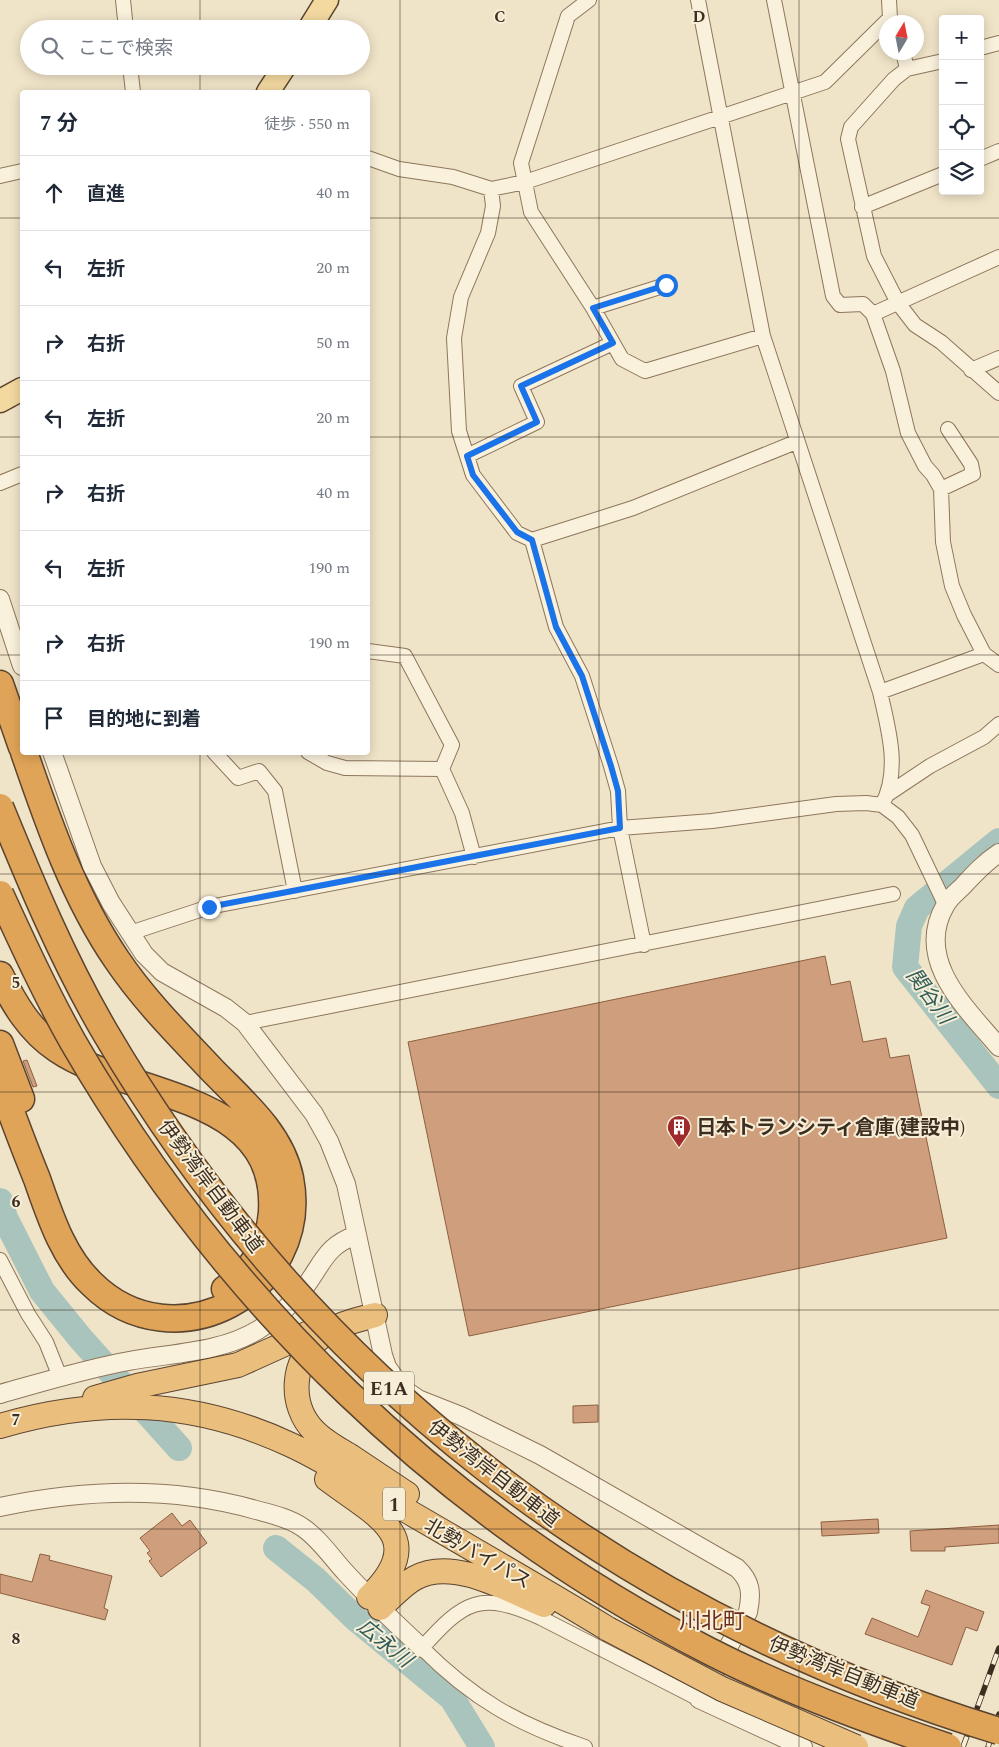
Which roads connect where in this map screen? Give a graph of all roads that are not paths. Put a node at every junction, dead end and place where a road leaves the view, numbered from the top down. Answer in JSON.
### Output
{"nodes":[{"id":1,"x":123,"y":0,"type":"edge"},
{"id":2,"x":328,"y":0,"type":"edge"},
{"id":3,"x":589,"y":0,"type":"edge"},
{"id":4,"x":698,"y":0,"type":"edge"},
{"id":5,"x":774,"y":0,"type":"edge"},
{"id":6,"x":889,"y":0,"type":"edge"},
{"id":7,"x":890,"y":15,"type":"edge"},
{"id":8,"x":125,"y":20,"type":"edge"},
{"id":9,"x":315,"y":20,"type":"edge"},
{"id":10,"x":879,"y":31,"type":"edge"},
{"id":11,"x":999,"y":43,"type":"edge"},
{"id":12,"x":984,"y":47,"type":"edge"},
{"id":13,"x":905,"y":60,"type":"edge"},
{"id":14,"x":939,"y":62,"type":"edge"},
{"id":15,"x":907,"y":69,"type":"junction"},
{"id":16,"x":131,"y":75,"type":"edge"},
{"id":17,"x":279,"y":75,"type":"edge"},
{"id":18,"x":133,"y":90,"type":"edge"},
{"id":19,"x":269,"y":90,"type":"edge"},
{"id":20,"x":794,"y":93,"type":"junction"},
{"id":21,"x":720,"y":117,"type":"junction"},
{"id":22,"x":999,"y":151,"type":"edge"},
{"id":23,"x":984,"y":157,"type":"edge"},
{"id":24,"x":370,"y":159,"type":"edge"},
{"id":25,"x":20,"y":171,"type":"edge"},
{"id":26,"x":0,"y":176,"type":"edge"},
{"id":27,"x":939,"y":176,"type":"edge"},
{"id":28,"x":524,"y":182,"type":"junction"},
{"id":29,"x":492,"y":189,"type":"junction"},
{"id":30,"x":862,"y":207,"type":"junction"},
{"id":31,"x":999,"y":257,"type":"edge"},
{"id":32,"x":666,"y":285,"type":"dead end"},
{"id":33,"x":898,"y":303,"type":"junction"},
{"id":34,"x":593,"y":308,"type":"junction"},
{"id":35,"x":873,"y":314,"type":"junction"},
{"id":36,"x":763,"y":336,"type":"junction"},
{"id":37,"x":613,"y":343,"type":"junction"},
{"id":38,"x":999,"y":358,"type":"edge"},
{"id":39,"x":971,"y":370,"type":"junction"},
{"id":40,"x":20,"y":390,"type":"edge"},
{"id":41,"x":999,"y":393,"type":"edge"},
{"id":42,"x":0,"y":401,"type":"edge"},
{"id":43,"x":948,"y":430,"type":"dead end"},
{"id":44,"x":796,"y":442,"type":"junction"},
{"id":45,"x":467,"y":456,"type":"junction"},
{"id":46,"x":20,"y":475,"type":"edge"},
{"id":47,"x":0,"y":483,"type":"edge"},
{"id":48,"x":940,"y":489,"type":"junction"},
{"id":49,"x":532,"y":540,"type":"junction"},
{"id":50,"x":0,"y":599,"type":"edge"},
{"id":51,"x":370,"y":651,"type":"edge"},
{"id":52,"x":984,"y":654,"type":"junction"},
{"id":53,"x":20,"y":660,"type":"edge"},
{"id":54,"x":999,"y":665,"type":"edge"},
{"id":55,"x":0,"y":684,"type":"edge"},
{"id":56,"x":880,"y":692,"type":"junction"},
{"id":57,"x":999,"y":724,"type":"edge"},
{"id":58,"x":20,"y":741,"type":"edge"},
{"id":59,"x":25,"y":755,"type":"edge"},
{"id":60,"x":53,"y":755,"type":"edge"},
{"id":61,"x":217,"y":755,"type":"edge"},
{"id":62,"x":313,"y":755,"type":"edge"},
{"id":63,"x":442,"y":769,"type":"junction"},
{"id":64,"x":885,"y":800,"type":"junction"},
{"id":65,"x":0,"y":807,"type":"edge"},
{"id":66,"x":620,"y":828,"type":"junction"},
{"id":67,"x":999,"y":852,"type":"edge"},
{"id":68,"x":474,"y":857,"type":"junction"},
{"id":69,"x":295,"y":891,"type":"junction"},
{"id":70,"x":0,"y":894,"type":"edge"},
{"id":71,"x":894,"y":894,"type":"dead end"},
{"id":72,"x":940,"y":894,"type":"junction"},
{"id":73,"x":130,"y":933,"type":"junction"},
{"id":74,"x":644,"y":945,"type":"junction"},
{"id":75,"x":0,"y":975,"type":"edge"},
{"id":76,"x":245,"y":1023,"type":"junction"},
{"id":77,"x":0,"y":1044,"type":"edge"},
{"id":78,"x":999,"y":1048,"type":"edge"},
{"id":79,"x":0,"y":1082,"type":"edge"},
{"id":80,"x":357,"y":1235,"type":"junction"},
{"id":81,"x":0,"y":1260,"type":"edge"},
{"id":82,"x":375,"y":1315,"type":"junction"},
{"id":83,"x":60,"y":1377,"type":"junction"},
{"id":84,"x":0,"y":1394,"type":"edge"},
{"id":85,"x":117,"y":1400,"type":"junction"},
{"id":86,"x":172,"y":1412,"type":"junction"},
{"id":87,"x":0,"y":1426,"type":"edge"},
{"id":88,"x":0,"y":1507,"type":"edge"},
{"id":89,"x":374,"y":1602,"type":"junction"},
{"id":90,"x":566,"y":1603,"type":"junction"},
{"id":91,"x":608,"y":1629,"type":"junction"},
{"id":92,"x":422,"y":1648,"type":"junction"},
{"id":93,"x":699,"y":1699,"type":"junction"},
{"id":94,"x":999,"y":1730,"type":"edge"},
{"id":95,"x":585,"y":1747,"type":"edge"},
{"id":96,"x":804,"y":1747,"type":"edge"},
{"id":97,"x":856,"y":1747,"type":"edge"},
{"id":98,"x":948,"y":1747,"type":"edge"}],
"edges":[{"from":1,"to":8,"type":"street"},
{"from":2,"to":9,"type":"main road"},
{"from":3,"to":28,"type":"street"},
{"from":4,"to":21,"type":"street"},
{"from":5,"to":20,"type":"street"},
{"from":6,"to":7,"type":"street"},
{"from":10,"to":20,"type":"street"},
{"from":11,"to":12,"type":"street"},
{"from":13,"to":15,"type":"street"},
{"from":14,"to":15,"type":"street"},
{"from":15,"to":30,"type":"street"},
{"from":16,"to":18,"type":"street"},
{"from":17,"to":19,"type":"main road"},
{"from":20,"to":21,"type":"street"},
{"from":20,"to":35,"type":"street"},
{"from":21,"to":28,"type":"street"},
{"from":21,"to":36,"type":"street"},
{"from":22,"to":23,"type":"street"},
{"from":24,"to":29,"type":"street"},
{"from":25,"to":26,"type":"street"},
{"from":27,"to":30,"type":"street"},
{"from":28,"to":29,"type":"street"},
{"from":28,"to":34,"type":"street"},
{"from":29,"to":45,"type":"street"},
{"from":30,"to":33,"type":"street"},
{"from":31,"to":33,"type":"street"},
{"from":32,"to":34,"type":"street"},
{"from":33,"to":35,"type":"street"},
{"from":33,"to":39,"type":"street"},
{"from":34,"to":37,"type":"street"},
{"from":35,"to":48,"type":"street"},
{"from":36,"to":37,"type":"street"},
{"from":36,"to":44,"type":"street"},
{"from":37,"to":45,"type":"street"},
{"from":38,"to":39,"type":"street"},
{"from":39,"to":41,"type":"street"},
{"from":40,"to":42,"type":"main road"},
{"from":43,"to":48,"type":"street"},
{"from":44,"to":49,"type":"street"},
{"from":44,"to":56,"type":"street"},
{"from":45,"to":49,"type":"street"},
{"from":46,"to":47,"type":"street"},
{"from":48,"to":52,"type":"street"},
{"from":49,"to":66,"type":"street"},
{"from":50,"to":53,"type":"street"},
{"from":51,"to":63,"type":"street"},
{"from":52,"to":54,"type":"street"},
{"from":52,"to":56,"type":"street"},
{"from":55,"to":58,"type":"highway"},
{"from":56,"to":64,"type":"street"},
{"from":57,"to":64,"type":"street"},
{"from":59,"to":79,"type":"highway"},
{"from":60,"to":73,"type":"street"},
{"from":61,"to":69,"type":"street"},
{"from":62,"to":63,"type":"street"},
{"from":63,"to":68,"type":"street"},
{"from":64,"to":66,"type":"street"},
{"from":64,"to":72,"type":"street"},
{"from":65,"to":94,"type":"highway","name":"伊勢湾岸自動車道","number":"E1A","bridge":true},
{"from":66,"to":68,"type":"street"},
{"from":66,"to":74,"type":"street"},
{"from":67,"to":72,"type":"street"},
{"from":68,"to":69,"type":"street"},
{"from":69,"to":73,"type":"street"},
{"from":70,"to":98,"type":"highway","name":"伊勢湾岸自動車道","number":"E1A","bridge":true},
{"from":71,"to":74,"type":"street"},
{"from":72,"to":78,"type":"street"},
{"from":73,"to":76,"type":"street"},
{"from":74,"to":76,"type":"street"},
{"from":75,"to":77,"type":"highway"},
{"from":76,"to":80,"type":"street"},
{"from":80,"to":82,"type":"street"},
{"from":80,"to":83,"type":"street"},
{"from":81,"to":83,"type":"street"},
{"from":82,"to":85,"type":"highway"},
{"from":82,"to":90,"type":"highway"},
{"from":82,"to":93,"type":"street"},
{"from":83,"to":84,"type":"street"},
{"from":85,"to":86,"type":"highway"},
{"from":85,"to":87,"type":"highway"},
{"from":86,"to":89,"type":"highway"},
{"from":86,"to":90,"type":"highway","name":"北勢バイパス","number":"1"},
{"from":88,"to":89,"type":"street"},
{"from":89,"to":91,"type":"highway","number":"1"},
{"from":89,"to":92,"type":"street"},
{"from":90,"to":91,"type":"highway","name":"北勢バイパス","number":"1"},
{"from":91,"to":97,"type":"highway","name":"北勢バイパス","number":"1","bridge":true},
{"from":92,"to":93,"type":"street"},
{"from":92,"to":95,"type":"street"},
{"from":93,"to":96,"type":"street"}]}
